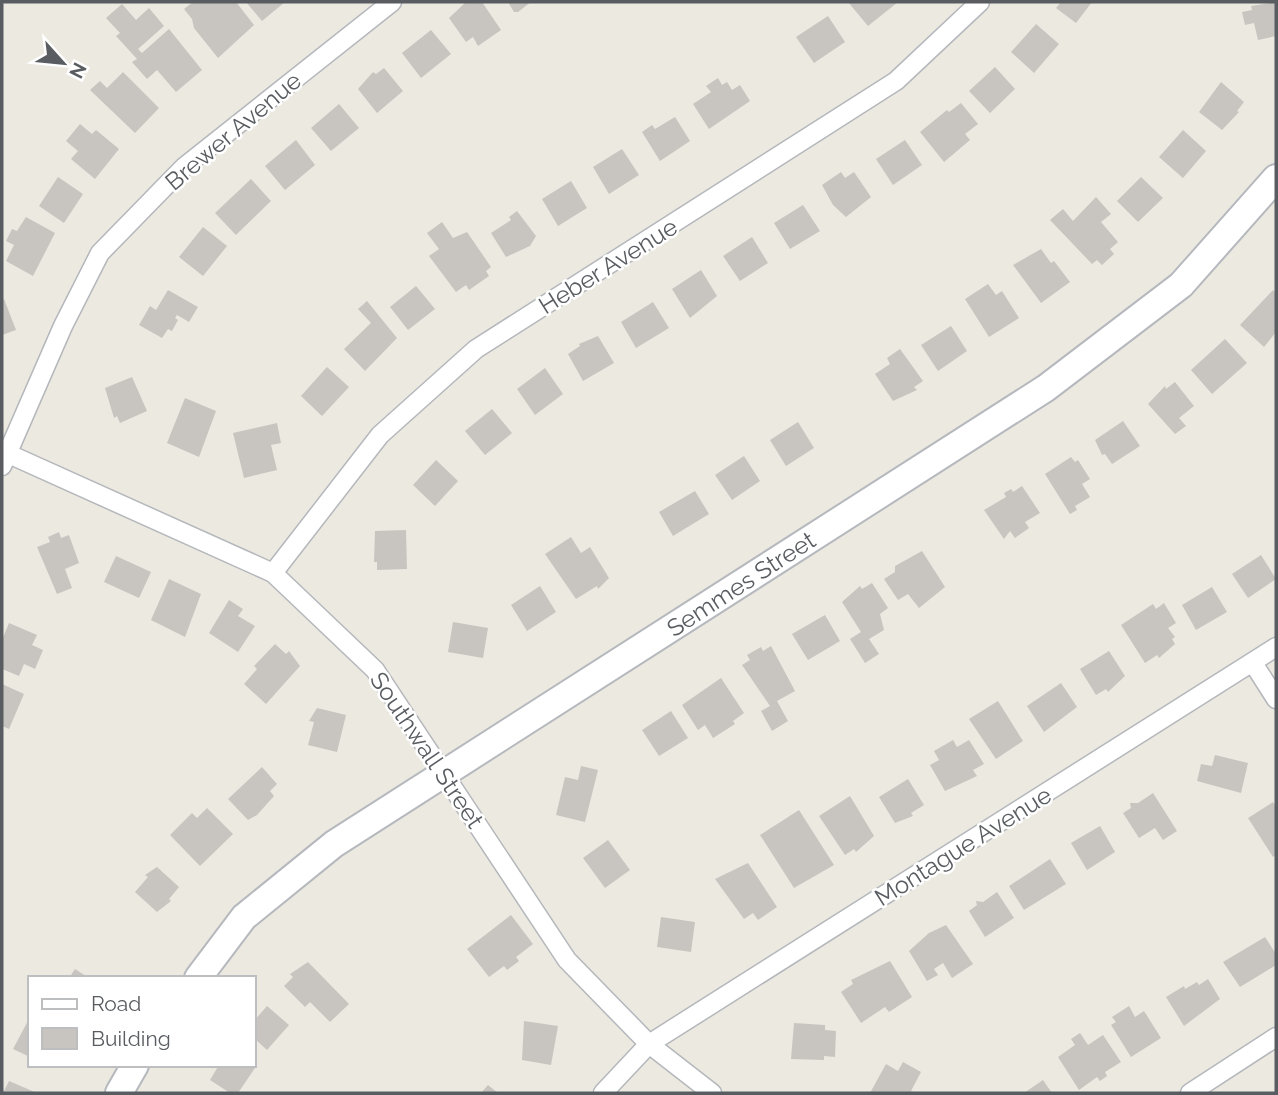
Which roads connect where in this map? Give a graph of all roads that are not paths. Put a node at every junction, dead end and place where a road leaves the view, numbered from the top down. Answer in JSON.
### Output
{"nodes":[{"id":1,"x":392,"y":2,"type":"edge"},
{"id":2,"x":981,"y":2,"type":"edge"},
{"id":3,"x":1276,"y":178,"type":"edge"},
{"id":4,"x":3,"y":457,"type":"edge"},
{"id":5,"x":273,"y":573,"type":"junction"},
{"id":6,"x":1276,"y":647,"type":"edge"},
{"id":7,"x":1253,"y":663,"type":"junction"},
{"id":8,"x":1276,"y":699,"type":"edge"},
{"id":9,"x":444,"y":775,"type":"junction"},
{"id":10,"x":200,"y":976,"type":"edge"},
{"id":11,"x":1276,"y":1037,"type":"edge"},
{"id":12,"x":649,"y":1044,"type":"junction"},
{"id":13,"x":134,"y":1067,"type":"edge"},
{"id":14,"x":119,"y":1093,"type":"edge"},
{"id":15,"x":603,"y":1093,"type":"edge"},
{"id":16,"x":712,"y":1093,"type":"edge"},
{"id":17,"x":1190,"y":1093,"type":"edge"}],
"edges":[{"from":1,"to":4,"type":"street","name":"Brewer Avenue"},
{"from":2,"to":5,"type":"street","name":"Heber Avenue"},
{"from":3,"to":9,"type":"main road","name":"Semmes Street"},
{"from":4,"to":5,"type":"street","name":"Southwall Street"},
{"from":5,"to":9,"type":"street","name":"Southwall Street"},
{"from":6,"to":7,"type":"street","name":"Montague Avenue"},
{"from":7,"to":8,"type":"street"},
{"from":7,"to":12,"type":"street","name":"Montague Avenue"},
{"from":9,"to":10,"type":"main road","name":"Semmes Street"},
{"from":9,"to":12,"type":"street","name":"Southwall Street"},
{"from":11,"to":17,"type":"street"},
{"from":12,"to":15,"type":"street","name":"Montague Avenue"},
{"from":12,"to":16,"type":"street","name":"Southwall Street"},
{"from":13,"to":14,"type":"main road"}]}
